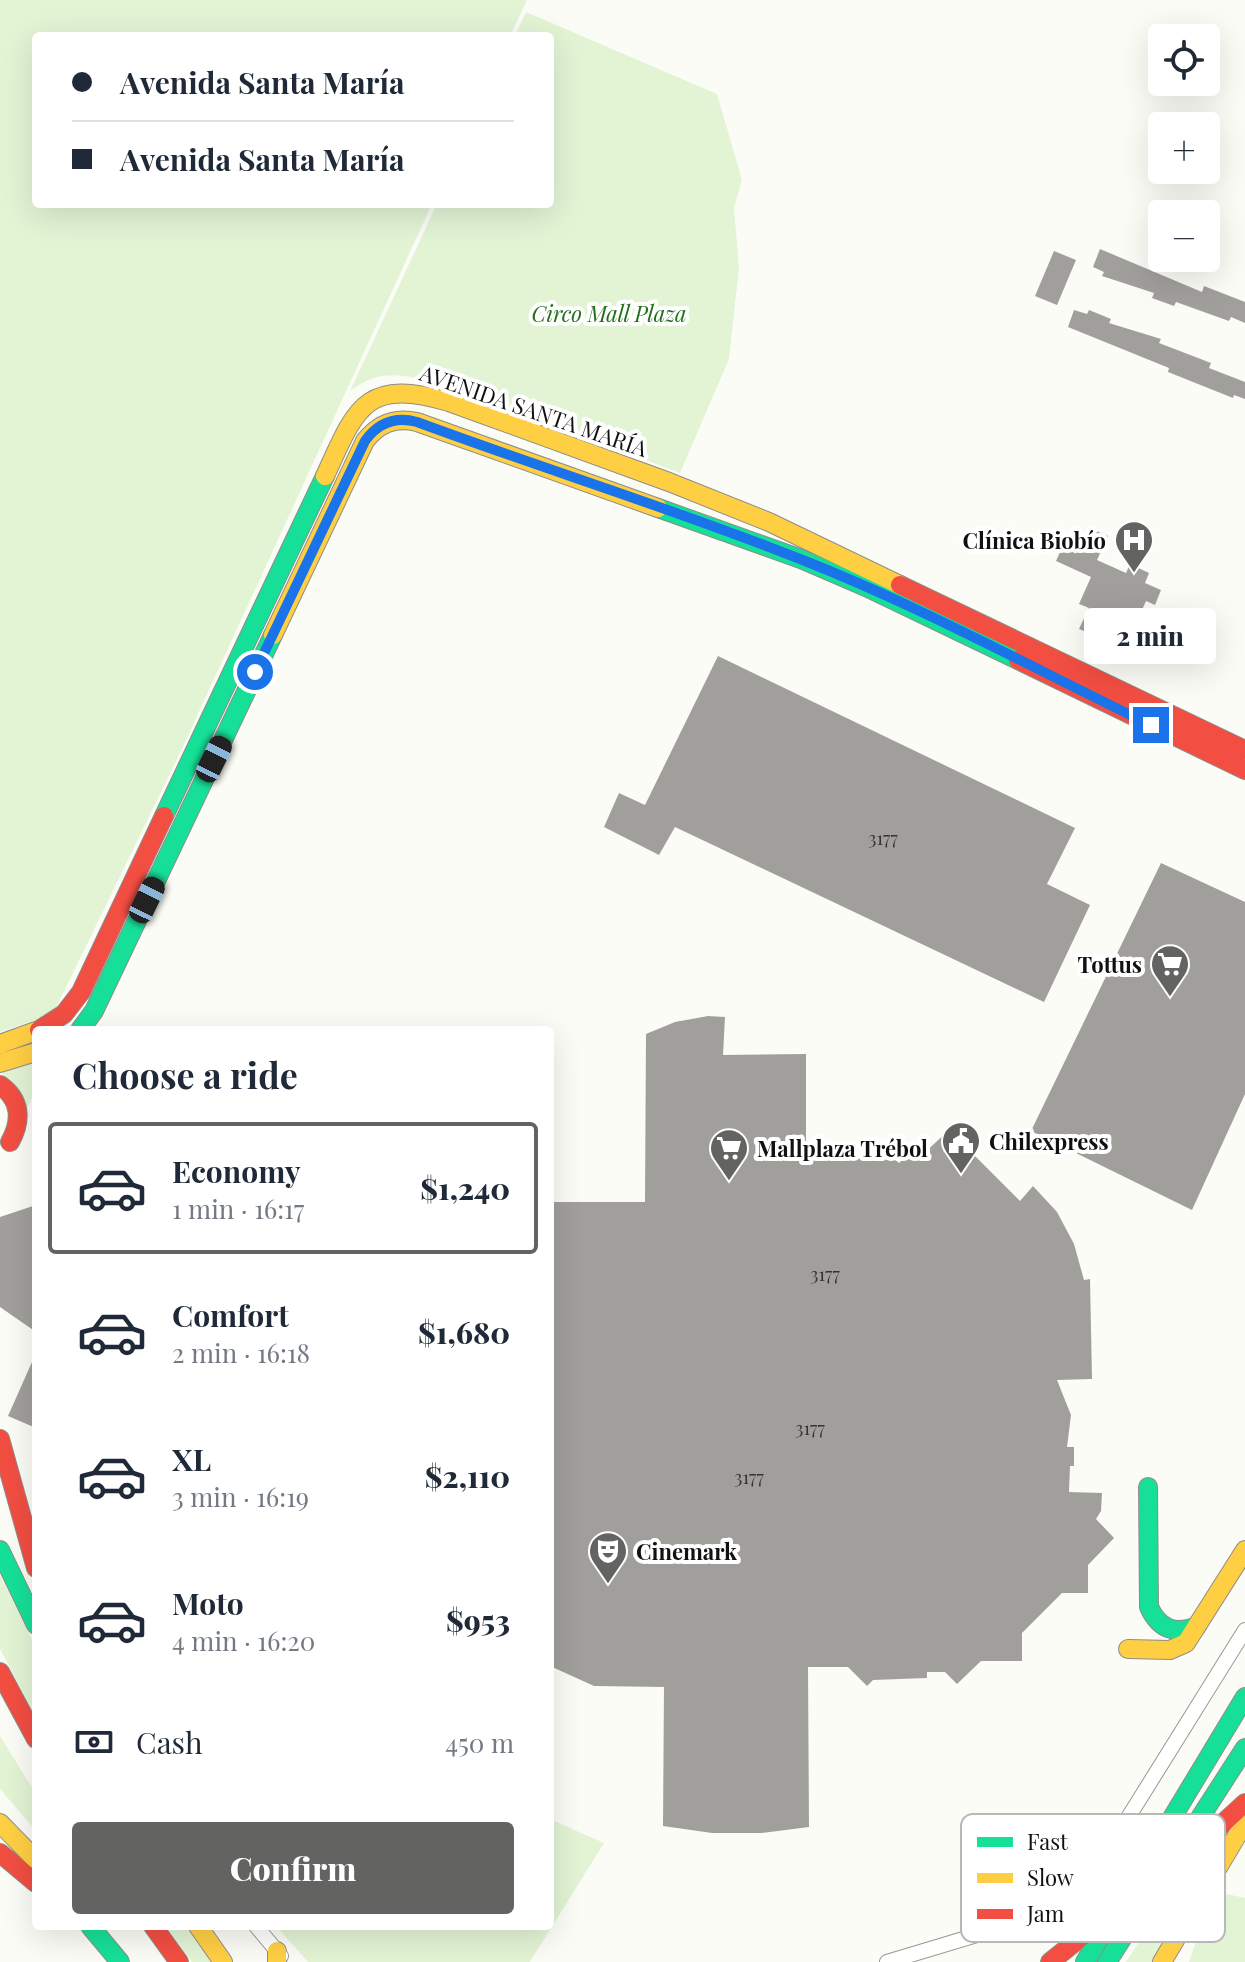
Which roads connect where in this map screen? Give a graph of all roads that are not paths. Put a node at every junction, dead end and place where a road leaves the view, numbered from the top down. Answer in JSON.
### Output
{"nodes":[{"id":1,"x":1245,"y":750,"type":"edge"},
{"id":2,"x":1245,"y":770,"type":"edge"},
{"id":3,"x":46,"y":1026,"type":"edge"},
{"id":4,"x":83,"y":1026,"type":"edge"},
{"id":5,"x":32,"y":1033,"type":"edge"},
{"id":6,"x":0,"y":1044,"type":"edge"},
{"id":7,"x":32,"y":1053,"type":"edge"},
{"id":8,"x":0,"y":1063,"type":"edge"},
{"id":9,"x":0,"y":1085,"type":"edge"},
{"id":10,"x":32,"y":1111,"type":"edge"},
{"id":11,"x":5,"y":1145,"type":"edge"},
{"id":12,"x":0,"y":1439,"type":"edge"},
{"id":13,"x":1148,"y":1487,"type":"dead end"},
{"id":14,"x":0,"y":1550,"type":"edge"},
{"id":15,"x":1245,"y":1550,"type":"edge"},
{"id":16,"x":32,"y":1554,"type":"edge"},
{"id":17,"x":32,"y":1617,"type":"edge"},
{"id":18,"x":1197,"y":1626,"type":"junction"},
{"id":19,"x":1245,"y":1630,"type":"edge"},
{"id":20,"x":1128,"y":1649,"type":"dead end"},
{"id":21,"x":0,"y":1672,"type":"edge"},
{"id":22,"x":1243,"y":1699,"type":"edge"},
{"id":23,"x":32,"y":1732,"type":"edge"},
{"id":24,"x":1245,"y":1748,"type":"edge"},
{"id":25,"x":1245,"y":1803,"type":"edge"},
{"id":26,"x":1130,"y":1814,"type":"edge"},
{"id":27,"x":1174,"y":1814,"type":"edge"},
{"id":28,"x":1202,"y":1814,"type":"edge"},
{"id":29,"x":1225,"y":1821,"type":"edge"},
{"id":30,"x":1245,"y":1822,"type":"edge"},
{"id":31,"x":0,"y":1823,"type":"edge"},
{"id":32,"x":0,"y":1853,"type":"edge"},
{"id":33,"x":32,"y":1856,"type":"edge"},
{"id":34,"x":1225,"y":1856,"type":"edge"},
{"id":35,"x":32,"y":1880,"type":"edge"},
{"id":36,"x":79,"y":1930,"type":"edge"},
{"id":37,"x":93,"y":1930,"type":"edge"},
{"id":38,"x":156,"y":1930,"type":"edge"},
{"id":39,"x":201,"y":1930,"type":"edge"},
{"id":40,"x":259,"y":1930,"type":"edge"},
{"id":41,"x":961,"y":1939,"type":"edge"},
{"id":42,"x":1078,"y":1942,"type":"edge"},
{"id":43,"x":1097,"y":1942,"type":"edge"},
{"id":44,"x":1119,"y":1942,"type":"edge"},
{"id":45,"x":1174,"y":1942,"type":"edge"},
{"id":46,"x":280,"y":1958,"type":"edge"},
{"id":47,"x":1107,"y":1961,"type":"edge"},
{"id":48,"x":103,"y":1962,"type":"edge"},
{"id":49,"x":120,"y":1962,"type":"edge"},
{"id":50,"x":179,"y":1962,"type":"edge"},
{"id":51,"x":223,"y":1962,"type":"edge"},
{"id":52,"x":887,"y":1962,"type":"edge"},
{"id":53,"x":1050,"y":1962,"type":"edge"},
{"id":54,"x":1085,"y":1962,"type":"edge"},
{"id":55,"x":1162,"y":1962,"type":"edge"}],
"edges":[{"from":1,"to":3,"type":"main road","name":"AVENIDA SANTA MARÍA"},
{"from":2,"to":4,"type":"main road"},
{"from":5,"to":6,"type":"main road","name":"AVENIDA SANTA MARÍA"},
{"from":7,"to":8,"type":"main road"},
{"from":9,"to":11,"type":"main road"},
{"from":10,"to":11,"type":"main road"},
{"from":12,"to":16,"type":"main road"},
{"from":13,"to":18,"type":"main road"},
{"from":14,"to":17,"type":"main road"},
{"from":15,"to":18,"type":"main road"},
{"from":18,"to":20,"type":"main road"},
{"from":19,"to":26,"type":"street"},
{"from":21,"to":23,"type":"main road"},
{"from":22,"to":27,"type":"main road"},
{"from":24,"to":28,"type":"main road"},
{"from":25,"to":29,"type":"main road"},
{"from":30,"to":34,"type":"main road"},
{"from":31,"to":33,"type":"main road"},
{"from":32,"to":35,"type":"main road"},
{"from":36,"to":48,"type":"main road"},
{"from":37,"to":49,"type":"main road"},
{"from":38,"to":50,"type":"main road"},
{"from":39,"to":51,"type":"main road"},
{"from":40,"to":46,"type":"street"},
{"from":41,"to":52,"type":"street"},
{"from":42,"to":53,"type":"main road"},
{"from":43,"to":54,"type":"main road"},
{"from":44,"to":47,"type":"main road"},
{"from":45,"to":55,"type":"main road"}]}
